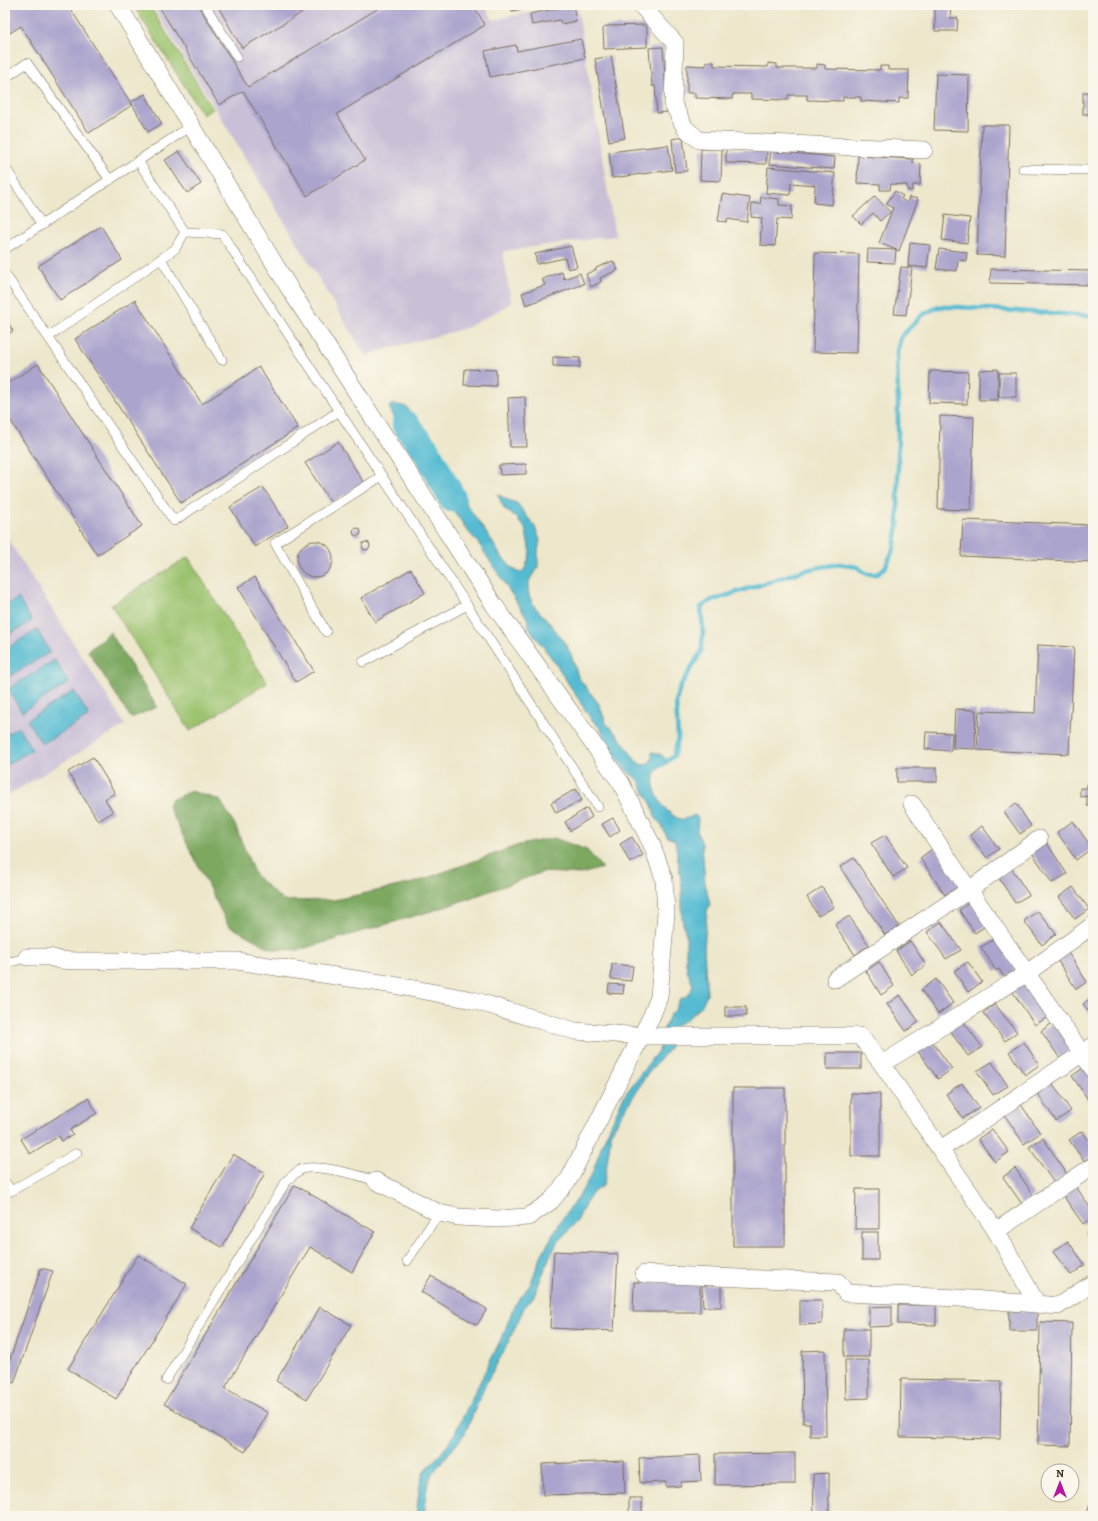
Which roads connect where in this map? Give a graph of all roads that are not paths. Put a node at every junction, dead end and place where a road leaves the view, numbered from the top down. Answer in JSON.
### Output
{"nodes":[{"id":1,"x":118,"y":5,"type":"edge"},
{"id":2,"x":205,"y":5,"type":"edge"},
{"id":3,"x":641,"y":5,"type":"edge"},
{"id":4,"x":237,"y":57,"type":"dead end"},
{"id":5,"x":5,"y":78,"type":"edge"},
{"id":6,"x":191,"y":126,"type":"junction"},
{"id":7,"x":924,"y":150,"type":"dead end"},
{"id":8,"x":138,"y":161,"type":"junction"},
{"id":9,"x":5,"y":167,"type":"edge"},
{"id":10,"x":1023,"y":169,"type":"dead end"},
{"id":11,"x":1093,"y":170,"type":"edge"},
{"id":12,"x":110,"y":180,"type":"junction"},
{"id":13,"x":42,"y":225,"type":"junction"},
{"id":14,"x":185,"y":232,"type":"junction"},
{"id":15,"x":5,"y":249,"type":"edge"},
{"id":16,"x":161,"y":259,"type":"junction"},
{"id":17,"x":5,"y":274,"type":"edge"},
{"id":18,"x":48,"y":337,"type":"junction"},
{"id":19,"x":222,"y":360,"type":"dead end"},
{"id":20,"x":339,"y":411,"type":"junction"},
{"id":21,"x":382,"y":476,"type":"junction"},
{"id":22,"x":467,"y":605,"type":"junction"},
{"id":23,"x":326,"y":632,"type":"dead end"},
{"id":24,"x":363,"y":662,"type":"dead end"},
{"id":25,"x":912,"y":804,"type":"dead end"},
{"id":26,"x":598,"y":807,"type":"dead end"},
{"id":27,"x":1039,"y":840,"type":"dead end"},
{"id":28,"x":969,"y":890,"type":"junction"},
{"id":29,"x":1093,"y":925,"type":"edge"},
{"id":30,"x":27,"y":957,"type":"joint"},
{"id":31,"x":5,"y":962,"type":"edge"},
{"id":32,"x":1027,"y":973,"type":"junction"},
{"id":33,"x":835,"y":979,"type":"dead end"},
{"id":34,"x":641,"y":1036,"type":"junction"},
{"id":35,"x":1088,"y":1050,"type":"edge"},
{"id":36,"x":882,"y":1064,"type":"junction"},
{"id":37,"x":1093,"y":1069,"type":"edge"},
{"id":38,"x":941,"y":1149,"type":"junction"},
{"id":39,"x":77,"y":1152,"type":"dead end"},
{"id":40,"x":1093,"y":1166,"type":"edge"},
{"id":41,"x":376,"y":1181,"type":"joint"},
{"id":42,"x":5,"y":1182,"type":"edge"},
{"id":43,"x":439,"y":1213,"type":"junction"},
{"id":44,"x":996,"y":1231,"type":"junction"},
{"id":45,"x":407,"y":1261,"type":"dead end"},
{"id":46,"x":644,"y":1274,"type":"dead end"},
{"id":47,"x":1093,"y":1283,"type":"edge"},
{"id":48,"x":1037,"y":1304,"type":"junction"},
{"id":49,"x":166,"y":1380,"type":"dead end"}],
"edges":[{"from":1,"to":6,"type":"street"},
{"from":2,"to":4,"type":"lane"},
{"from":3,"to":7,"type":"street"},
{"from":5,"to":12,"type":"lane"},
{"from":6,"to":8,"type":"lane"},
{"from":6,"to":34,"type":"street"},
{"from":8,"to":12,"type":"lane"},
{"from":8,"to":14,"type":"lane"},
{"from":9,"to":13,"type":"lane"},
{"from":10,"to":11,"type":"lane"},
{"from":12,"to":13,"type":"lane"},
{"from":13,"to":15,"type":"lane"},
{"from":14,"to":16,"type":"lane"},
{"from":14,"to":20,"type":"lane"},
{"from":16,"to":18,"type":"lane"},
{"from":16,"to":19,"type":"lane"},
{"from":17,"to":18,"type":"lane"},
{"from":18,"to":20,"type":"lane"},
{"from":20,"to":21,"type":"lane"},
{"from":21,"to":22,"type":"lane"},
{"from":21,"to":23,"type":"lane"},
{"from":22,"to":24,"type":"lane"},
{"from":22,"to":26,"type":"lane"},
{"from":25,"to":28,"type":"street"},
{"from":27,"to":28,"type":"street"},
{"from":28,"to":32,"type":"street"},
{"from":28,"to":33,"type":"street"},
{"from":29,"to":32,"type":"street"},
{"from":30,"to":31,"type":"lane"},
{"from":30,"to":34,"type":"street"},
{"from":32,"to":35,"type":"street"},
{"from":32,"to":36,"type":"street"},
{"from":34,"to":36,"type":"street"},
{"from":34,"to":43,"type":"street"},
{"from":35,"to":37,"type":"street"},
{"from":35,"to":38,"type":"street"},
{"from":36,"to":38,"type":"street"},
{"from":38,"to":44,"type":"street"},
{"from":39,"to":42,"type":"lane"},
{"from":40,"to":44,"type":"street"},
{"from":41,"to":43,"type":"street"},
{"from":41,"to":49,"type":"lane"},
{"from":43,"to":45,"type":"lane"},
{"from":44,"to":48,"type":"street"},
{"from":46,"to":48,"type":"street"},
{"from":47,"to":48,"type":"street"}]}
